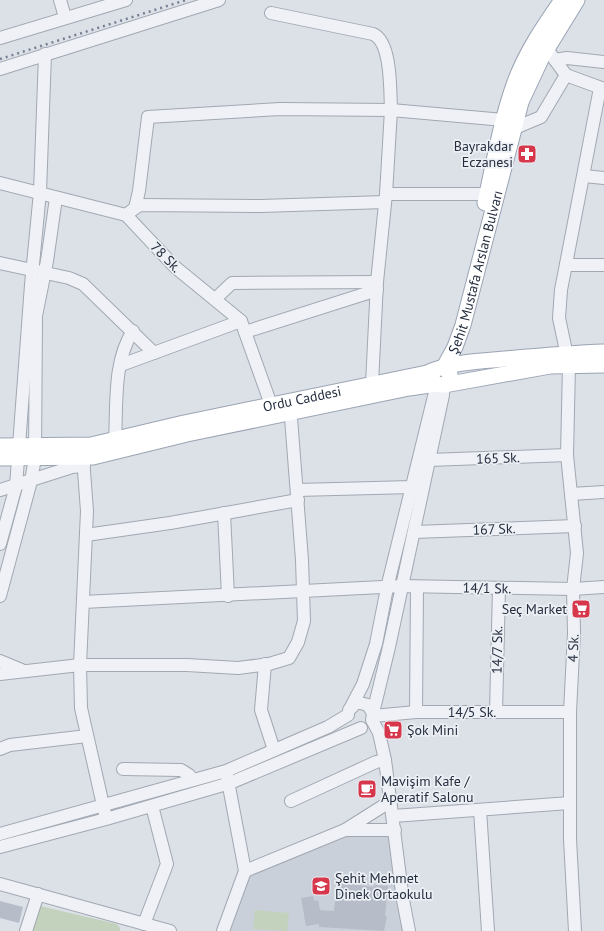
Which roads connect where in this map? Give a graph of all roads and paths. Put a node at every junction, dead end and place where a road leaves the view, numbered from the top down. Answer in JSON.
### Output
{"nodes":[{"id":1,"x":60,"y":0,"type":"edge"},
{"id":2,"x":126,"y":0,"type":"edge"},
{"id":3,"x":218,"y":0,"type":"edge"},
{"id":4,"x":562,"y":0,"type":"edge"},
{"id":5,"x":577,"y":0,"type":"edge"},
{"id":6,"x":270,"y":12,"type":"dead end"},
{"id":7,"x":65,"y":17,"type":"junction"},
{"id":8,"x":0,"y":38,"type":"edge"},
{"id":9,"x":45,"y":54,"type":"junction"},
{"id":10,"x":551,"y":55,"type":"junction"},
{"id":11,"x":604,"y":62,"type":"edge"},
{"id":12,"x":0,"y":69,"type":"edge"},
{"id":13,"x":566,"y":76,"type":"junction"},
{"id":14,"x":602,"y":89,"type":"edge"},
{"id":15,"x":391,"y":110,"type":"junction"},
{"id":16,"x":510,"y":124,"type":"junction"},
{"id":17,"x":584,"y":176,"type":"junction"},
{"id":18,"x":604,"y":178,"type":"edge"},
{"id":19,"x":0,"y":183,"type":"edge"},
{"id":20,"x":40,"y":192,"type":"junction"},
{"id":21,"x":487,"y":194,"type":"junction"},
{"id":22,"x":56,"y":198,"type":"junction"},
{"id":23,"x":386,"y":198,"type":"junction"},
{"id":24,"x":130,"y":211,"type":"junction"},
{"id":25,"x":0,"y":263,"type":"edge"},
{"id":26,"x":566,"y":265,"type":"junction"},
{"id":27,"x":604,"y":265,"type":"edge"},
{"id":28,"x":32,"y":270,"type":"junction"},
{"id":29,"x":45,"y":273,"type":"junction"},
{"id":30,"x":377,"y":286,"type":"junction"},
{"id":31,"x":214,"y":299,"type":"junction"},
{"id":32,"x":243,"y":327,"type":"junction"},
{"id":33,"x":133,"y":331,"type":"junction"},
{"id":34,"x":604,"y":352,"type":"edge"},
{"id":35,"x":154,"y":353,"type":"junction"},
{"id":36,"x":567,"y":359,"type":"junction"},
{"id":37,"x":121,"y":364,"type":"junction"},
{"id":38,"x":604,"y":365,"type":"edge"},
{"id":39,"x":439,"y":375,"type":"junction"},
{"id":40,"x":372,"y":384,"type":"junction"},
{"id":41,"x":290,"y":407,"type":"junction"},
{"id":42,"x":274,"y":411,"type":"junction"},
{"id":43,"x":114,"y":440,"type":"junction"},
{"id":44,"x":0,"y":446,"type":"edge"},
{"id":45,"x":17,"y":452,"type":"junction"},
{"id":46,"x":35,"y":452,"type":"junction"},
{"id":47,"x":567,"y":456,"type":"junction"},
{"id":48,"x":0,"y":458,"type":"edge"},
{"id":49,"x":429,"y":460,"type":"junction"},
{"id":50,"x":83,"y":462,"type":"junction"},
{"id":51,"x":31,"y":481,"type":"junction"},
{"id":52,"x":16,"y":486,"type":"junction"},
{"id":53,"x":412,"y":487,"type":"junction"},
{"id":54,"x":0,"y":490,"type":"edge"},
{"id":55,"x":604,"y":492,"type":"edge"},
{"id":56,"x":572,"y":494,"type":"junction"},
{"id":57,"x":297,"y":495,"type":"junction"},
{"id":58,"x":224,"y":513,"type":"junction"},
{"id":59,"x":575,"y":526,"type":"junction"},
{"id":60,"x":414,"y":532,"type":"junction"},
{"id":61,"x":86,"y":535,"type":"junction"},
{"id":62,"x":0,"y":544,"type":"edge"},
{"id":63,"x":402,"y":586,"type":"junction"},
{"id":64,"x":417,"y":587,"type":"junction"},
{"id":65,"x":604,"y":587,"type":"edge"},
{"id":66,"x":387,"y":588,"type":"junction"},
{"id":67,"x":499,"y":588,"type":"junction"},
{"id":68,"x":573,"y":589,"type":"junction"},
{"id":69,"x":303,"y":592,"type":"junction"},
{"id":70,"x":0,"y":596,"type":"edge"},
{"id":71,"x":228,"y":596,"type":"junction"},
{"id":72,"x":83,"y":602,"type":"junction"},
{"id":73,"x":0,"y":661,"type":"edge"},
{"id":74,"x":265,"y":664,"type":"junction"},
{"id":75,"x":80,"y":665,"type":"junction"},
{"id":76,"x":25,"y":671,"type":"junction"},
{"id":77,"x":0,"y":674,"type":"edge"},
{"id":78,"x":349,"y":712,"type":"junction"},
{"id":79,"x":416,"y":712,"type":"junction"},
{"id":80,"x":496,"y":712,"type":"junction"},
{"id":81,"x":570,"y":712,"type":"junction"},
{"id":82,"x":373,"y":716,"type":"junction"},
{"id":83,"x":361,"y":728,"type":"junction"},
{"id":84,"x":87,"y":736,"type":"junction"},
{"id":85,"x":0,"y":749,"type":"edge"},
{"id":86,"x":274,"y":750,"type":"junction"},
{"id":87,"x":385,"y":760,"type":"junction"},
{"id":88,"x":123,"y":769,"type":"dead end"},
{"id":89,"x":226,"y":770,"type":"junction"},
{"id":90,"x":193,"y":780,"type":"junction"},
{"id":91,"x":230,"y":783,"type":"junction"},
{"id":92,"x":291,"y":801,"type":"dead end"},
{"id":93,"x":391,"y":801,"type":"junction"},
{"id":94,"x":570,"y":803,"type":"junction"},
{"id":95,"x":152,"y":806,"type":"junction"},
{"id":96,"x":103,"y":807,"type":"junction"},
{"id":97,"x":480,"y":810,"type":"junction"},
{"id":98,"x":393,"y":816,"type":"junction"},
{"id":99,"x":106,"y":819,"type":"junction"},
{"id":100,"x":345,"y":830,"type":"junction"},
{"id":101,"x":395,"y":830,"type":"junction"},
{"id":102,"x":0,"y":834,"type":"edge"},
{"id":103,"x":0,"y":847,"type":"edge"},
{"id":104,"x":246,"y":871,"type":"junction"},
{"id":105,"x":0,"y":884,"type":"edge"},
{"id":106,"x":38,"y":894,"type":"junction"},
{"id":107,"x":144,"y":924,"type":"junction"},
{"id":108,"x":125,"y":925,"type":"edge"},
{"id":109,"x":26,"y":931,"type":"edge"},
{"id":110,"x":170,"y":931,"type":"edge"},
{"id":111,"x":223,"y":931,"type":"edge"},
{"id":112,"x":409,"y":931,"type":"edge"},
{"id":113,"x":488,"y":931,"type":"edge"},
{"id":114,"x":576,"y":931,"type":"edge"}],
"edges":[{"from":1,"to":7,"type":"street"},
{"from":2,"to":7,"type":"street"},
{"from":3,"to":9,"type":"street"},
{"from":4,"to":16,"type":"main road","name":"Şehit Mustafa Arslan Bulvarı"},
{"from":5,"to":10,"type":"main road","name":"Şehit Mustafa Arslan Bulvarı"},
{"from":6,"to":15,"type":"street"},
{"from":7,"to":8,"type":"street"},
{"from":9,"to":12,"type":"street"},
{"from":9,"to":20,"type":"street"},
{"from":10,"to":11,"type":"street"},
{"from":10,"to":13,"type":"street"},
{"from":10,"to":16,"type":"main road","name":"Şehit Mustafa Arslan Bulvarı"},
{"from":13,"to":14,"type":"street"},
{"from":13,"to":16,"type":"street"},
{"from":14,"to":17,"type":"street","name":"4 Sk."},
{"from":15,"to":16,"type":"street"},
{"from":15,"to":23,"type":"street"},
{"from":15,"to":24,"type":"street"},
{"from":16,"to":21,"type":"main road","name":"Şehit Mustafa Arslan Bulvarı"},
{"from":16,"to":39,"type":"main road","name":"Şehit Mustafa Arslan Bulvarı"},
{"from":17,"to":18,"type":"street"},
{"from":17,"to":26,"type":"street","name":"4 Sk."},
{"from":19,"to":20,"type":"street"},
{"from":20,"to":22,"type":"street"},
{"from":20,"to":28,"type":"street"},
{"from":21,"to":23,"type":"street"},
{"from":21,"to":39,"type":"main road","name":"Şehit Mustafa Arslan Bulvarı"},
{"from":22,"to":24,"type":"street"},
{"from":22,"to":29,"type":"street"},
{"from":23,"to":24,"type":"street"},
{"from":23,"to":30,"type":"street"},
{"from":24,"to":31,"type":"street","name":"78 Sk."},
{"from":25,"to":28,"type":"street"},
{"from":26,"to":27,"type":"street"},
{"from":26,"to":36,"type":"street","name":"4 Sk."},
{"from":28,"to":29,"type":"street"},
{"from":28,"to":45,"type":"street"},
{"from":29,"to":33,"type":"street"},
{"from":29,"to":46,"type":"street"},
{"from":30,"to":31,"type":"street"},
{"from":30,"to":32,"type":"street"},
{"from":30,"to":40,"type":"street"},
{"from":31,"to":32,"type":"street","name":"78 Sk."},
{"from":32,"to":35,"type":"street"},
{"from":32,"to":42,"type":"street"},
{"from":33,"to":35,"type":"street"},
{"from":33,"to":37,"type":"street"},
{"from":34,"to":36,"type":"main road","name":"Ordu Caddesi"},
{"from":35,"to":37,"type":"street"},
{"from":36,"to":38,"type":"main road","name":"Ordu Caddesi"},
{"from":36,"to":39,"type":"main road","name":"Ordu Caddesi"},
{"from":36,"to":47,"type":"street","name":"4 Sk."},
{"from":37,"to":43,"type":"street"},
{"from":39,"to":40,"type":"main road","name":"Ordu Caddesi"},
{"from":39,"to":41,"type":"main road","name":"Ordu Caddesi"},
{"from":39,"to":49,"type":"street"},
{"from":39,"to":53,"type":"street"},
{"from":40,"to":41,"type":"main road","name":"Ordu Caddesi"},
{"from":41,"to":42,"type":"main road","name":"Ordu Caddesi"},
{"from":41,"to":57,"type":"street"},
{"from":42,"to":43,"type":"main road","name":"Ordu Caddesi"},
{"from":42,"to":50,"type":"main road","name":"Ordu Caddesi"},
{"from":43,"to":46,"type":"main road","name":"Ordu Caddesi"},
{"from":44,"to":45,"type":"main road","name":"Ordu Caddesi"},
{"from":45,"to":46,"type":"main road","name":"Ordu Caddesi"},
{"from":45,"to":48,"type":"main road","name":"Ordu Caddesi"},
{"from":45,"to":52,"type":"street"},
{"from":46,"to":50,"type":"main road","name":"Ordu Caddesi"},
{"from":46,"to":51,"type":"street"},
{"from":47,"to":49,"type":"street","name":"165 Sk."},
{"from":47,"to":56,"type":"street","name":"4 Sk."},
{"from":49,"to":60,"type":"street"},
{"from":50,"to":51,"type":"street"},
{"from":50,"to":61,"type":"street"},
{"from":51,"to":52,"type":"street"},
{"from":51,"to":70,"type":"street"},
{"from":52,"to":54,"type":"street"},
{"from":52,"to":62,"type":"street"},
{"from":53,"to":57,"type":"street"},
{"from":53,"to":66,"type":"street"},
{"from":55,"to":56,"type":"street"},
{"from":56,"to":59,"type":"street","name":"4 Sk."},
{"from":57,"to":58,"type":"street"},
{"from":57,"to":69,"type":"street"},
{"from":58,"to":61,"type":"street"},
{"from":58,"to":71,"type":"street"},
{"from":59,"to":60,"type":"street","name":"167 Sk."},
{"from":59,"to":68,"type":"street","name":"4 Sk."},
{"from":60,"to":63,"type":"street"},
{"from":61,"to":72,"type":"street"},
{"from":63,"to":64,"type":"street","name":"14/1 Sk."},
{"from":63,"to":66,"type":"street","name":"14/1 Sk."},
{"from":63,"to":82,"type":"street"},
{"from":64,"to":67,"type":"street","name":"14/1 Sk."},
{"from":64,"to":79,"type":"street"},
{"from":65,"to":68,"type":"street","name":"14/1 Sk."},
{"from":66,"to":69,"type":"street","name":"14/1 Sk."},
{"from":66,"to":78,"type":"street"},
{"from":67,"to":68,"type":"street","name":"14/1 Sk."},
{"from":67,"to":80,"type":"street","name":"14/7 Sk."},
{"from":68,"to":81,"type":"street","name":"4 Sk."},
{"from":69,"to":71,"type":"street","name":"14/1 Sk."},
{"from":69,"to":74,"type":"street"},
{"from":71,"to":72,"type":"street","name":"14/1 Sk."},
{"from":72,"to":75,"type":"street"},
{"from":73,"to":76,"type":"street"},
{"from":74,"to":75,"type":"street"},
{"from":74,"to":86,"type":"street"},
{"from":75,"to":76,"type":"street"},
{"from":75,"to":84,"type":"street"},
{"from":76,"to":77,"type":"street"},
{"from":78,"to":82,"type":"street"},
{"from":78,"to":83,"type":"street"},
{"from":78,"to":86,"type":"street"},
{"from":79,"to":80,"type":"street","name":"14/5 Sk."},
{"from":79,"to":82,"type":"street","name":"14/5 Sk."},
{"from":80,"to":81,"type":"street","name":"14/5 Sk."},
{"from":81,"to":94,"type":"street","name":"4 Sk."},
{"from":82,"to":83,"type":"street"},
{"from":82,"to":87,"type":"street"},
{"from":83,"to":91,"type":"street"},
{"from":84,"to":85,"type":"street"},
{"from":84,"to":96,"type":"street"},
{"from":86,"to":89,"type":"street"},
{"from":87,"to":92,"type":"street"},
{"from":87,"to":93,"type":"street"},
{"from":88,"to":90,"type":"street"},
{"from":89,"to":90,"type":"street"},
{"from":89,"to":91,"type":"street"},
{"from":90,"to":96,"type":"street"},
{"from":91,"to":95,"type":"street"},
{"from":91,"to":104,"type":"street"},
{"from":93,"to":98,"type":"street"},
{"from":93,"to":100,"type":"street"},
{"from":94,"to":97,"type":"street"},
{"from":94,"to":114,"type":"street","name":"4 Sk."},
{"from":95,"to":99,"type":"street"},
{"from":95,"to":107,"type":"street"},
{"from":96,"to":99,"type":"street"},
{"from":96,"to":102,"type":"street"},
{"from":97,"to":98,"type":"street"},
{"from":97,"to":113,"type":"street"},
{"from":98,"to":101,"type":"street"},
{"from":99,"to":103,"type":"street"},
{"from":100,"to":101,"type":"street"},
{"from":100,"to":104,"type":"street"},
{"from":101,"to":112,"type":"street"},
{"from":104,"to":111,"type":"street"},
{"from":105,"to":106,"type":"street"},
{"from":106,"to":108,"type":"street"},
{"from":106,"to":109,"type":"street"},
{"from":107,"to":108,"type":"street"},
{"from":107,"to":110,"type":"street"}]}
